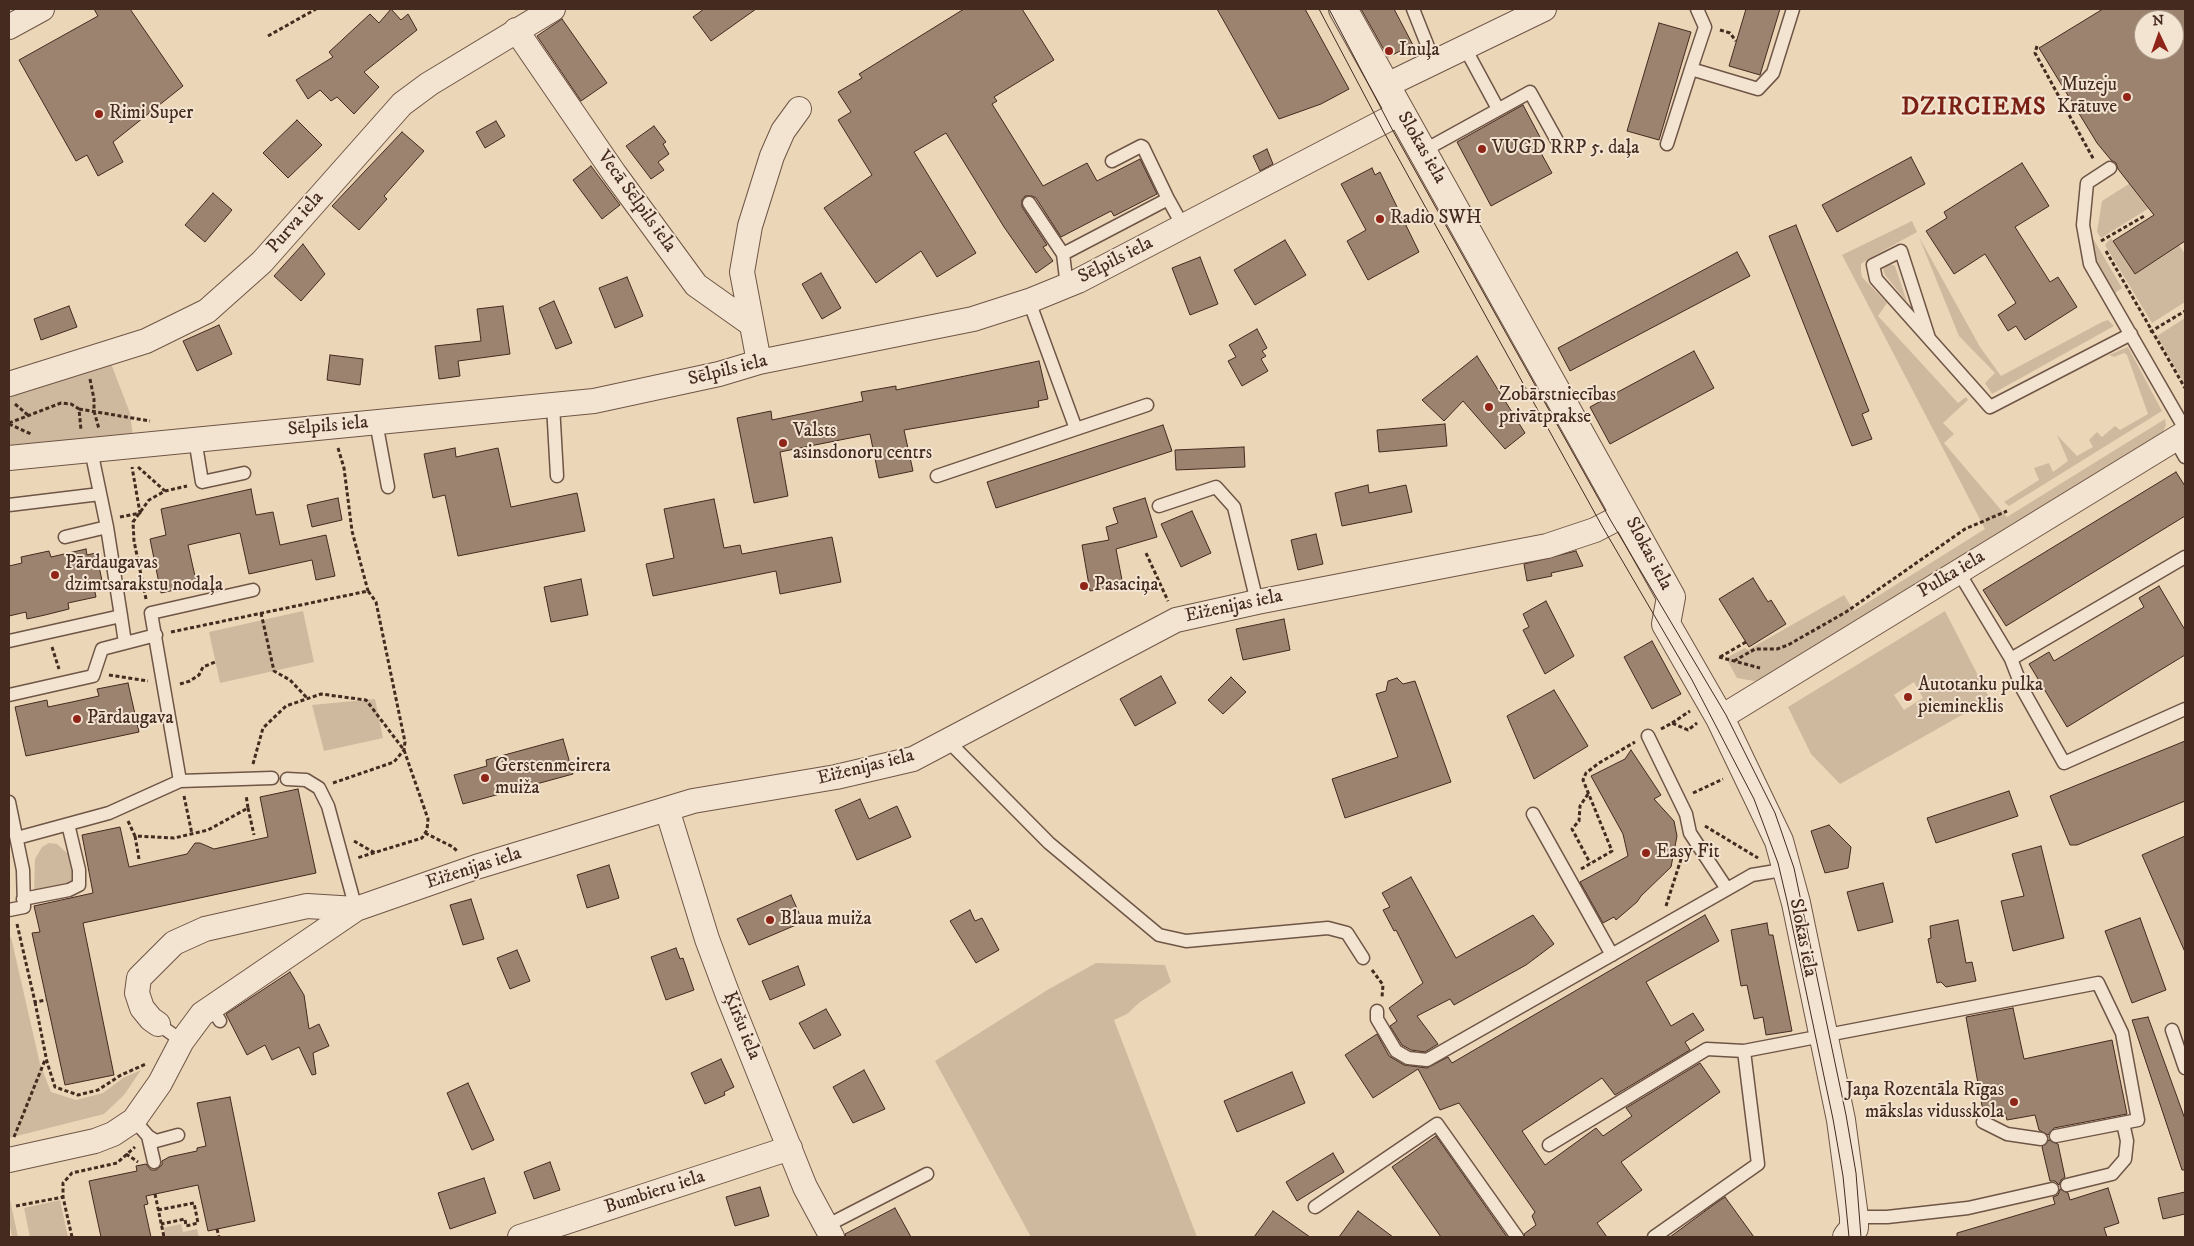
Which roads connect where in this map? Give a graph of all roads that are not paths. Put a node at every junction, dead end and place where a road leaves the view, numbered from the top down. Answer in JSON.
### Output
{"nodes":[{"id":1,"x":42,"y":9,"type":"edge"},
{"id":2,"x":553,"y":9,"type":"edge"},
{"id":3,"x":1343,"y":9,"type":"edge"},
{"id":4,"x":1413,"y":9,"type":"edge"},
{"id":5,"x":1542,"y":9,"type":"edge"},
{"id":6,"x":1698,"y":9,"type":"edge"},
{"id":7,"x":1793,"y":9,"type":"edge"},
{"id":8,"x":9,"y":27,"type":"edge"},
{"id":9,"x":516,"y":30,"type":"junction"},
{"id":10,"x":1465,"y":48,"type":"junction"},
{"id":11,"x":1434,"y":62,"type":"junction"},
{"id":12,"x":1691,"y":69,"type":"junction"},
{"id":13,"x":1386,"y":86,"type":"junction"},
{"id":14,"x":799,"y":109,"type":"dead end"},
{"id":15,"x":1498,"y":109,"type":"junction"},
{"id":16,"x":1400,"y":112,"type":"junction"},
{"id":17,"x":1667,"y":144,"type":"dead end"},
{"id":18,"x":1560,"y":146,"type":"dead end"},
{"id":19,"x":1423,"y":151,"type":"junction"},
{"id":20,"x":1112,"y":161,"type":"dead end"},
{"id":21,"x":2106,"y":171,"type":"road end"},
{"id":22,"x":1168,"y":199,"type":"junction"},
{"id":23,"x":1029,"y":202,"type":"dead end"},
{"id":24,"x":1183,"y":226,"type":"junction"},
{"id":25,"x":1063,"y":254,"type":"junction"},
{"id":26,"x":1067,"y":286,"type":"junction"},
{"id":27,"x":1029,"y":301,"type":"junction"},
{"id":28,"x":751,"y":324,"type":"junction"},
{"id":29,"x":1929,"y":338,"type":"junction"},
{"id":30,"x":2133,"y":338,"type":"junction"},
{"id":31,"x":759,"y":362,"type":"junction"},
{"id":32,"x":9,"y":384,"type":"edge"},
{"id":33,"x":553,"y":405,"type":"junction"},
{"id":34,"x":1147,"y":405,"type":"dead end"},
{"id":35,"x":376,"y":422,"type":"junction"},
{"id":36,"x":1076,"y":428,"type":"junction"},
{"id":37,"x":195,"y":439,"type":"junction"},
{"id":38,"x":2183,"y":440,"type":"edge"},
{"id":39,"x":91,"y":442,"type":"junction"},
{"id":40,"x":9,"y":458,"type":"edge"},
{"id":41,"x":244,"y":474,"type":"dead end"},
{"id":42,"x":557,"y":476,"type":"dead end"},
{"id":43,"x":937,"y":476,"type":"dead end"},
{"id":44,"x":388,"y":487,"type":"dead end"},
{"id":45,"x":100,"y":494,"type":"junction"},
{"id":46,"x":9,"y":506,"type":"edge"},
{"id":47,"x":1159,"y":506,"type":"dead end"},
{"id":48,"x":1626,"y":514,"type":"junction"},
{"id":49,"x":107,"y":527,"type":"junction"},
{"id":50,"x":65,"y":537,"type":"dead end"},
{"id":51,"x":2185,"y":557,"type":"edge"},
{"id":52,"x":1958,"y":571,"type":"junction"},
{"id":53,"x":253,"y":590,"type":"dead end"},
{"id":54,"x":1257,"y":602,"type":"junction"},
{"id":55,"x":121,"y":616,"type":"junction"},
{"id":56,"x":156,"y":635,"type":"junction"},
{"id":57,"x":9,"y":640,"type":"edge"},
{"id":58,"x":125,"y":643,"type":"junction"},
{"id":59,"x":2011,"y":659,"type":"junction"},
{"id":60,"x":9,"y":694,"type":"edge"},
{"id":61,"x":2185,"y":709,"type":"edge"},
{"id":62,"x":1711,"y":719,"type":"junction"},
{"id":63,"x":1648,"y":736,"type":"road end"},
{"id":64,"x":949,"y":742,"type":"junction"},
{"id":65,"x":272,"y":778,"type":"dead end"},
{"id":66,"x":288,"y":779,"type":"dead end"},
{"id":67,"x":180,"y":781,"type":"junction"},
{"id":68,"x":9,"y":802,"type":"edge"},
{"id":69,"x":667,"y":809,"type":"junction"},
{"id":70,"x":1533,"y":814,"type":"dead end"},
{"id":71,"x":68,"y":824,"type":"junction"},
{"id":72,"x":16,"y":838,"type":"junction"},
{"id":73,"x":1788,"y":869,"type":"junction"},
{"id":74,"x":1727,"y":889,"type":"junction"},
{"id":75,"x":24,"y":899,"type":"junction"},
{"id":76,"x":11,"y":909,"type":"edge"},
{"id":77,"x":356,"y":909,"type":"junction"},
{"id":78,"x":1612,"y":955,"type":"junction"},
{"id":79,"x":1363,"y":958,"type":"road end"},
{"id":80,"x":1377,"y":1011,"type":"road end"},
{"id":81,"x":158,"y":1024,"type":"joint"},
{"id":82,"x":2172,"y":1030,"type":"dead end"},
{"id":83,"x":1822,"y":1037,"type":"junction"},
{"id":84,"x":182,"y":1041,"type":"junction"},
{"id":85,"x":1744,"y":1051,"type":"junction"},
{"id":86,"x":2185,"y":1068,"type":"edge"},
{"id":87,"x":1983,"y":1122,"type":"dead end"},
{"id":88,"x":2123,"y":1123,"type":"junction"},
{"id":89,"x":141,"y":1128,"type":"junction"},
{"id":90,"x":178,"y":1135,"type":"dead end"},
{"id":91,"x":2056,"y":1136,"type":"dead end"},
{"id":92,"x":2041,"y":1139,"type":"dead end"},
{"id":93,"x":1550,"y":1145,"type":"dead end"},
{"id":94,"x":790,"y":1148,"type":"junction"},
{"id":95,"x":15,"y":1150,"type":"edge"},
{"id":96,"x":154,"y":1162,"type":"dead end"},
{"id":97,"x":927,"y":1174,"type":"dead end"},
{"id":98,"x":2067,"y":1185,"type":"dead end"},
{"id":99,"x":2052,"y":1189,"type":"dead end"},
{"id":100,"x":1315,"y":1208,"type":"dead end"},
{"id":101,"x":1854,"y":1230,"type":"edge"},
{"id":102,"x":829,"y":1232,"type":"edge"},
{"id":103,"x":520,"y":1237,"type":"edge"},
{"id":104,"x":1517,"y":1237,"type":"edge"},
{"id":105,"x":1654,"y":1237,"type":"edge"}],
"edges":[{"from":1,"to":8,"type":"street"},
{"from":2,"to":9,"type":"street","name":"Purva iela"},
{"from":3,"to":13,"type":"street","name":"Slokas iela"},
{"from":4,"to":11,"type":"lane"},
{"from":5,"to":10,"type":"street"},
{"from":6,"to":12,"type":"lane"},
{"from":7,"to":12,"type":"lane"},
{"from":9,"to":28,"type":"street","name":"Vecā Sēlpils iela"},
{"from":9,"to":32,"type":"street","name":"Purva iela"},
{"from":10,"to":11,"type":"street"},
{"from":10,"to":15,"type":"lane"},
{"from":11,"to":13,"type":"street"},
{"from":12,"to":17,"type":"lane"},
{"from":13,"to":16,"type":"street","name":"Slokas iela"},
{"from":14,"to":28,"type":"street"},
{"from":15,"to":18,"type":"lane"},
{"from":15,"to":19,"type":"lane"},
{"from":16,"to":19,"type":"street","name":"Slokas iela"},
{"from":16,"to":24,"type":"street","name":"Sēlpils iela"},
{"from":19,"to":48,"type":"street","name":"Slokas iela"},
{"from":20,"to":22,"type":"lane"},
{"from":21,"to":30,"type":"lane"},
{"from":22,"to":24,"type":"lane"},
{"from":22,"to":25,"type":"lane"},
{"from":23,"to":25,"type":"lane"},
{"from":24,"to":26,"type":"street","name":"Sēlpils iela"},
{"from":25,"to":26,"type":"lane"},
{"from":26,"to":27,"type":"street","name":"Sēlpils iela"},
{"from":27,"to":31,"type":"street","name":"Sēlpils iela"},
{"from":27,"to":36,"type":"lane"},
{"from":28,"to":31,"type":"street"},
{"from":29,"to":29,"type":"lane"},
{"from":29,"to":30,"type":"lane"},
{"from":30,"to":38,"type":"lane"},
{"from":31,"to":33,"type":"street","name":"Sēlpils iela"},
{"from":33,"to":35,"type":"street","name":"Sēlpils iela"},
{"from":33,"to":42,"type":"lane"},
{"from":34,"to":36,"type":"lane"},
{"from":35,"to":37,"type":"street","name":"Sēlpils iela"},
{"from":35,"to":44,"type":"lane"},
{"from":36,"to":43,"type":"lane"},
{"from":37,"to":39,"type":"street","name":"Sēlpils iela"},
{"from":37,"to":41,"type":"lane"},
{"from":38,"to":52,"type":"street","name":"Pulka iela"},
{"from":39,"to":40,"type":"street","name":"Sēlpils iela"},
{"from":39,"to":45,"type":"lane"},
{"from":45,"to":46,"type":"lane"},
{"from":45,"to":49,"type":"lane"},
{"from":47,"to":54,"type":"lane"},
{"from":48,"to":54,"type":"street","name":"Eiženijas iela"},
{"from":48,"to":62,"type":"street","name":"Slokas iela"},
{"from":49,"to":50,"type":"lane"},
{"from":49,"to":55,"type":"lane"},
{"from":51,"to":59,"type":"lane"},
{"from":52,"to":59,"type":"lane"},
{"from":52,"to":62,"type":"street","name":"Pulka iela"},
{"from":53,"to":56,"type":"lane"},
{"from":54,"to":64,"type":"street","name":"Eiženijas iela"},
{"from":55,"to":57,"type":"lane"},
{"from":55,"to":58,"type":"lane"},
{"from":56,"to":58,"type":"lane"},
{"from":56,"to":67,"type":"lane"},
{"from":58,"to":60,"type":"lane"},
{"from":59,"to":61,"type":"lane"},
{"from":62,"to":73,"type":"street","name":"Slokas iela"},
{"from":63,"to":74,"type":"lane"},
{"from":64,"to":69,"type":"street","name":"Eiženijas iela"},
{"from":64,"to":79,"type":"lane"},
{"from":65,"to":67,"type":"lane"},
{"from":66,"to":77,"type":"lane"},
{"from":67,"to":71,"type":"lane"},
{"from":68,"to":72,"type":"lane"},
{"from":69,"to":77,"type":"street","name":"Eiženijas iela"},
{"from":69,"to":94,"type":"street","name":"Ķiršu iela"},
{"from":70,"to":78,"type":"lane"},
{"from":71,"to":72,"type":"lane"},
{"from":71,"to":75,"type":"lane"},
{"from":72,"to":75,"type":"lane"},
{"from":73,"to":74,"type":"lane"},
{"from":73,"to":83,"type":"street","name":"Slokas iela"},
{"from":74,"to":78,"type":"lane"},
{"from":75,"to":76,"type":"lane"},
{"from":77,"to":81,"type":"street"},
{"from":77,"to":84,"type":"street","name":"Eiženijas iela"},
{"from":78,"to":80,"type":"lane"},
{"from":81,"to":84,"type":"lane"},
{"from":82,"to":86,"type":"lane"},
{"from":83,"to":85,"type":"lane"},
{"from":83,"to":88,"type":"lane"},
{"from":83,"to":101,"type":"street","name":"Slokas iela"},
{"from":84,"to":89,"type":"street","name":"Eiženijas iela"},
{"from":85,"to":93,"type":"lane"},
{"from":85,"to":105,"type":"lane"},
{"from":87,"to":92,"type":"lane"},
{"from":88,"to":91,"type":"lane"},
{"from":88,"to":98,"type":"lane"},
{"from":89,"to":90,"type":"lane"},
{"from":89,"to":95,"type":"street"},
{"from":89,"to":96,"type":"lane"},
{"from":94,"to":102,"type":"street","name":"Ķiršu iela"},
{"from":94,"to":103,"type":"street","name":"Bumbieru iela"},
{"from":97,"to":102,"type":"lane"},
{"from":99,"to":101,"type":"lane"},
{"from":100,"to":104,"type":"lane"}]}
